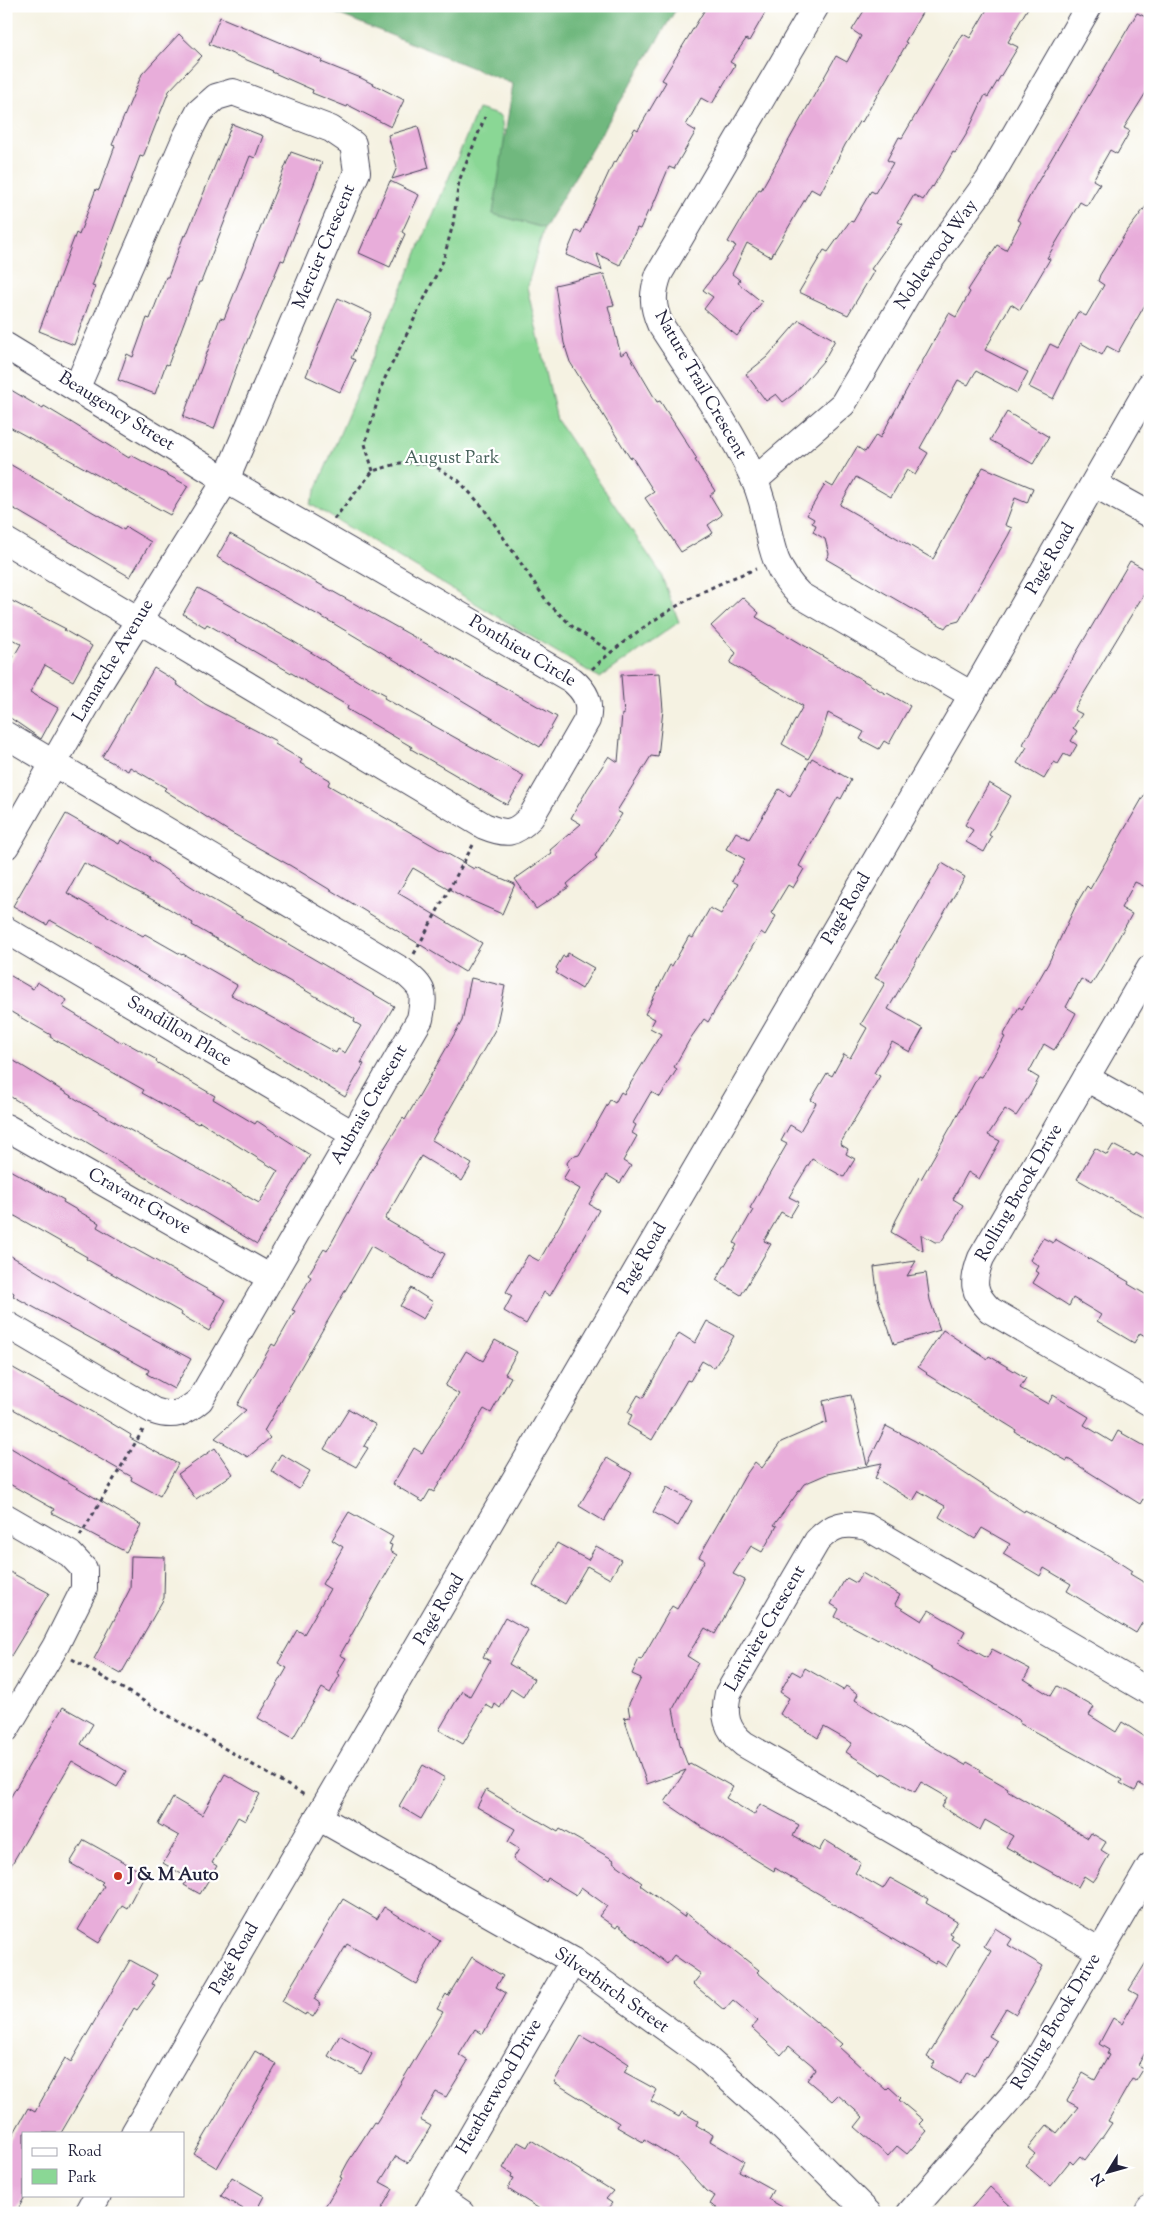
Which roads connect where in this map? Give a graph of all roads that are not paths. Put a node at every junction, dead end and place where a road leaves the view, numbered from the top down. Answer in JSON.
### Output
{"nodes":[{"id":1,"x":816,"y":6,"type":"edge"},
{"id":2,"x":1089,"y":6,"type":"edge"},
{"id":3,"x":6,"y":346,"type":"edge"},
{"id":4,"x":1150,"y":384,"type":"edge"},
{"id":5,"x":76,"y":387,"type":"junction"},
{"id":6,"x":226,"y":480,"type":"junction"},
{"id":7,"x":755,"y":480,"type":"junction"},
{"id":8,"x":1094,"y":484,"type":"junction"},
{"id":9,"x":1150,"y":515,"type":"edge"},
{"id":10,"x":6,"y":541,"type":"edge"},
{"id":11,"x":138,"y":619,"type":"junction"},
{"id":12,"x":972,"y":695,"type":"junction"},
{"id":13,"x":6,"y":735,"type":"edge"},
{"id":14,"x":54,"y":763,"type":"junction"},
{"id":15,"x":6,"y":846,"type":"edge"},
{"id":16,"x":6,"y":930,"type":"edge"},
{"id":17,"x":1150,"y":968,"type":"edge"},
{"id":18,"x":1086,"y":1078,"type":"junction"},
{"id":19,"x":1150,"y":1114,"type":"edge"},
{"id":20,"x":6,"y":1127,"type":"edge"},
{"id":21,"x":353,"y":1134,"type":"junction"},
{"id":22,"x":271,"y":1278,"type":"junction"},
{"id":23,"x":6,"y":1324,"type":"edge"},
{"id":24,"x":1150,"y":1403,"type":"edge"},
{"id":25,"x":6,"y":1517,"type":"edge"},
{"id":26,"x":1150,"y":1692,"type":"edge"},
{"id":27,"x":8,"y":1720,"type":"edge"},
{"id":28,"x":321,"y":1812,"type":"junction"},
{"id":29,"x":1150,"y":1866,"type":"edge"},
{"id":30,"x":1100,"y":1951,"type":"junction"},
{"id":31,"x":573,"y":1961,"type":"junction"},
{"id":32,"x":135,"y":2132,"type":"edge"},
{"id":33,"x":97,"y":2196,"type":"edge"},
{"id":34,"x":432,"y":2204,"type":"edge"},
{"id":35,"x":1150,"y":2209,"type":"edge"},
{"id":36,"x":88,"y":2213,"type":"edge"},
{"id":37,"x":462,"y":2213,"type":"edge"},
{"id":38,"x":868,"y":2213,"type":"edge"},
{"id":39,"x":910,"y":2213,"type":"edge"},
{"id":40,"x":1148,"y":2213,"type":"edge"}],
"edges":[{"from":1,"to":7,"type":"street","name":"Nature Trail Crescent"},
{"from":2,"to":7,"type":"street","name":"Noblewood Way"},
{"from":3,"to":5,"type":"street","name":"Beaugency Street"},
{"from":4,"to":8,"type":"street","name":"Pagé Road"},
{"from":5,"to":6,"type":"street","name":"Beaugency Street"},
{"from":5,"to":6,"type":"street","name":"Mercier Crescent"},
{"from":6,"to":11,"type":"street","name":"Lamarche Avenue"},
{"from":6,"to":11,"type":"street","name":"Ponthieu Circle"},
{"from":7,"to":12,"type":"street","name":"Nature Trail Crescent"},
{"from":8,"to":9,"type":"street"},
{"from":8,"to":12,"type":"street","name":"Pagé Road"},
{"from":10,"to":11,"type":"street","name":"Ponthieu Circle"},
{"from":11,"to":14,"type":"street","name":"Lamarche Avenue"},
{"from":12,"to":28,"type":"street","name":"Pagé Road"},
{"from":13,"to":14,"type":"street","name":"Aubrais Crescent"},
{"from":14,"to":15,"type":"street","name":"Lamarche Avenue"},
{"from":14,"to":21,"type":"street","name":"Aubrais Crescent"},
{"from":16,"to":21,"type":"street","name":"Sandillon Place"},
{"from":17,"to":18,"type":"street","name":"Rolling Brook Drive"},
{"from":18,"to":19,"type":"street"},
{"from":18,"to":24,"type":"street","name":"Rolling Brook Drive"},
{"from":20,"to":22,"type":"street","name":"Cravant Grove"},
{"from":21,"to":22,"type":"street","name":"Aubrais Crescent"},
{"from":22,"to":23,"type":"street","name":"Aubrais Crescent"},
{"from":25,"to":27,"type":"street"},
{"from":26,"to":30,"type":"street","name":"Larivière Crescent"},
{"from":28,"to":31,"type":"street","name":"Silverbirch Street"},
{"from":28,"to":32,"type":"street","name":"Pagé Road"},
{"from":29,"to":30,"type":"street","name":"Rolling Brook Drive"},
{"from":30,"to":39,"type":"street","name":"Rolling Brook Drive"},
{"from":31,"to":34,"type":"street","name":"Heatherwood Drive"},
{"from":31,"to":38,"type":"street","name":"Silverbirch Street"},
{"from":33,"to":36,"type":"street"},
{"from":34,"to":37,"type":"street"},
{"from":35,"to":40,"type":"main road"}]}
